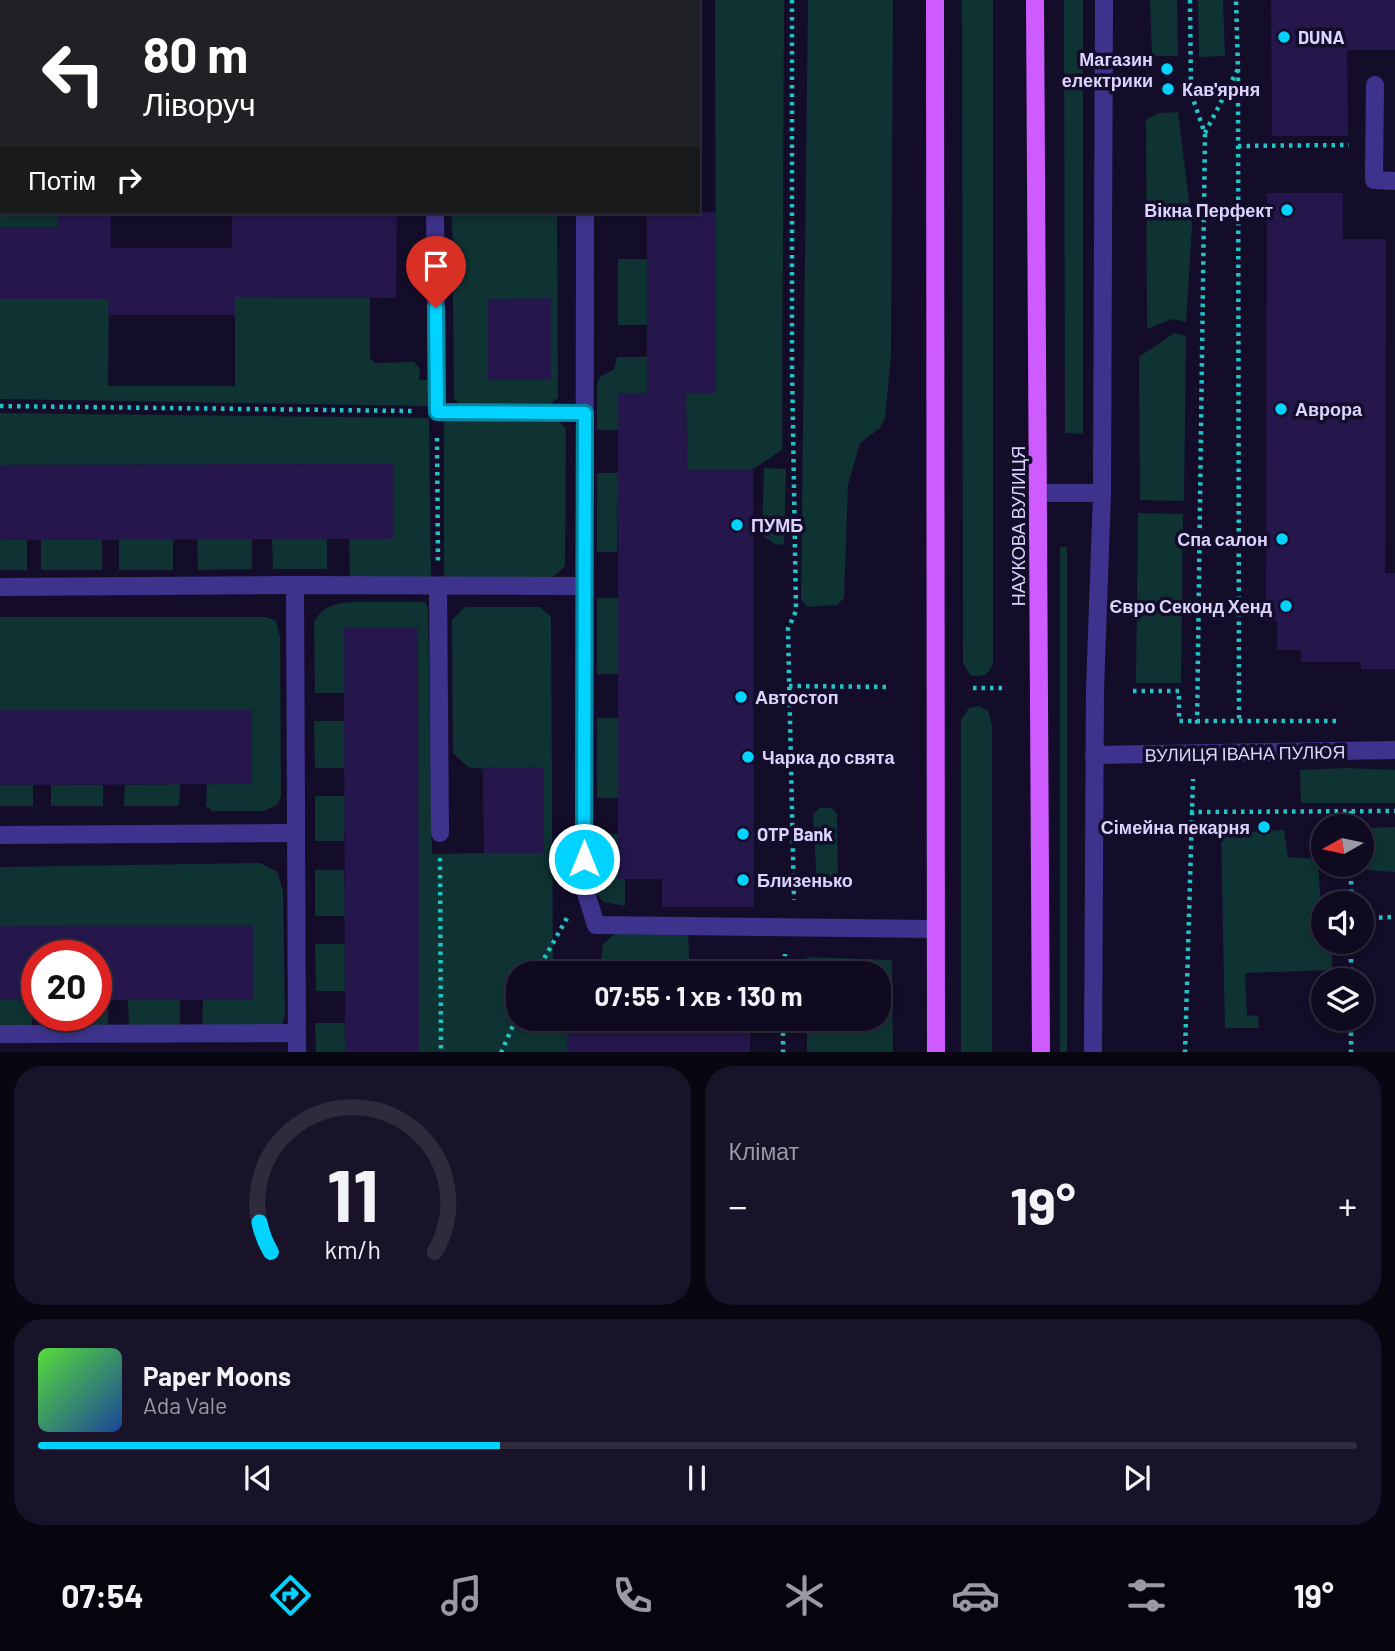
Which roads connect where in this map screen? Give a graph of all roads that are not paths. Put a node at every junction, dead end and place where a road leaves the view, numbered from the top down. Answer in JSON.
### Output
{"nodes":[{"id":1,"x":935,"y":0,"type":"edge"},
{"id":2,"x":1035,"y":0,"type":"edge"},
{"id":3,"x":1104,"y":0,"type":"edge"},
{"id":4,"x":1375,"y":85,"type":"dead end"},
{"id":5,"x":1395,"y":181,"type":"edge"},
{"id":6,"x":435,"y":214,"type":"edge"},
{"id":7,"x":585,"y":214,"type":"edge"},
{"id":8,"x":585,"y":413,"type":"junction"},
{"id":9,"x":1039,"y":492,"type":"junction"},
{"id":10,"x":1102,"y":493,"type":"junction"},
{"id":11,"x":295,"y":585,"type":"junction"},
{"id":12,"x":438,"y":586,"type":"junction"},
{"id":13,"x":584,"y":586,"type":"junction"},
{"id":14,"x":0,"y":587,"type":"edge"},
{"id":15,"x":1395,"y":750,"type":"edge"},
{"id":16,"x":1094,"y":755,"type":"junction"},
{"id":17,"x":296,"y":833,"type":"junction"},
{"id":18,"x":440,"y":833,"type":"road end"},
{"id":19,"x":0,"y":835,"type":"edge"},
{"id":20,"x":936,"y":929,"type":"junction"},
{"id":21,"x":297,"y":1032,"type":"junction"},
{"id":22,"x":0,"y":1034,"type":"edge"},
{"id":23,"x":297,"y":1052,"type":"edge"},
{"id":24,"x":936,"y":1052,"type":"edge"},
{"id":25,"x":1041,"y":1052,"type":"edge"},
{"id":26,"x":1093,"y":1052,"type":"edge"}],
"edges":[{"from":1,"to":20,"type":"main road"},
{"from":2,"to":9,"type":"main road","name":"НАУКОВА ВУЛИЦЯ"},
{"from":3,"to":10,"type":"street"},
{"from":4,"to":5,"type":"street"},
{"from":6,"to":8,"type":"street"},
{"from":7,"to":8,"type":"street"},
{"from":8,"to":13,"type":"street"},
{"from":9,"to":10,"type":"street"},
{"from":9,"to":25,"type":"main road","name":"НАУКОВА ВУЛИЦЯ"},
{"from":10,"to":16,"type":"street"},
{"from":11,"to":12,"type":"street"},
{"from":11,"to":14,"type":"street"},
{"from":11,"to":17,"type":"street"},
{"from":12,"to":13,"type":"street"},
{"from":12,"to":18,"type":"street"},
{"from":13,"to":20,"type":"street"},
{"from":15,"to":16,"type":"street","name":"ВУЛИЦЯ ІВАНА ПУЛЮЯ"},
{"from":16,"to":26,"type":"street"},
{"from":17,"to":19,"type":"street"},
{"from":17,"to":21,"type":"street"},
{"from":20,"to":24,"type":"main road"},
{"from":21,"to":22,"type":"street"},
{"from":21,"to":23,"type":"street"}]}
